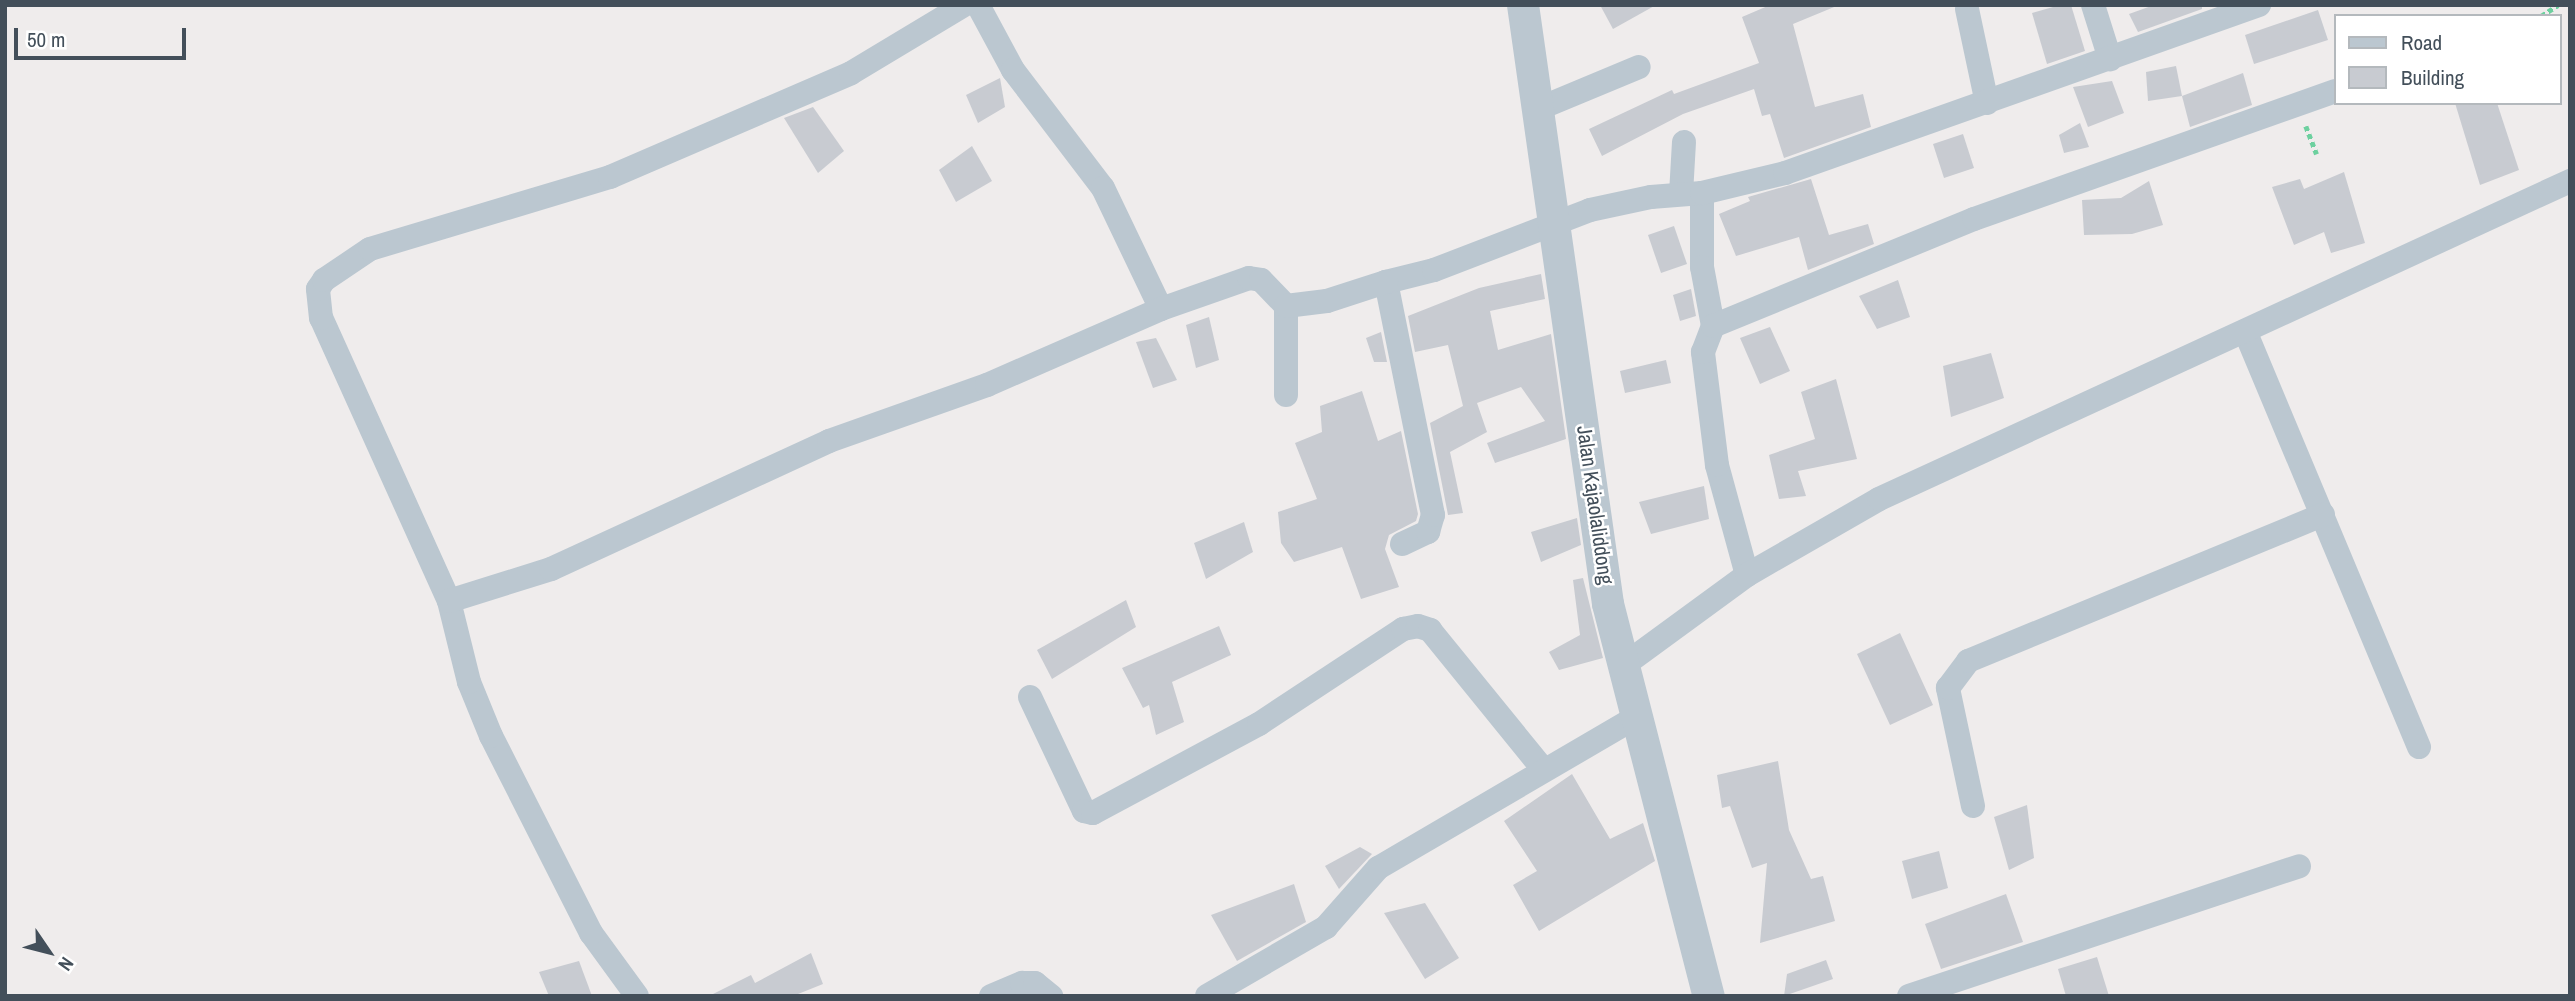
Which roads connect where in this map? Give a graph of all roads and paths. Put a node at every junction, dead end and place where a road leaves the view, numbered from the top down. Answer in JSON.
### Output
{"nodes":[{"id":1,"x":964,"y":5,"type":"edge"},
{"id":2,"x":978,"y":5,"type":"edge"},
{"id":3,"x":1523,"y":5,"type":"edge"},
{"id":4,"x":2093,"y":5,"type":"edge"},
{"id":5,"x":2259,"y":5,"type":"edge"},
{"id":6,"x":1967,"y":9,"type":"dead end"},
{"id":7,"x":2109,"y":59,"type":"junction"},
{"id":8,"x":1639,"y":67,"type":"dead end"},
{"id":9,"x":2334,"y":91,"type":"edge"},
{"id":10,"x":1987,"y":103,"type":"junction"},
{"id":11,"x":2298,"y":105,"type":"junction"},
{"id":12,"x":1538,"y":109,"type":"junction"},
{"id":13,"x":1684,"y":142,"type":"dead end"},
{"id":14,"x":2317,"y":154,"type":"dead end"},
{"id":15,"x":2570,"y":181,"type":"edge"},
{"id":16,"x":1691,"y":194,"type":"junction"},
{"id":17,"x":1555,"y":223,"type":"junction"},
{"id":18,"x":1386,"y":282,"type":"junction"},
{"id":19,"x":1286,"y":306,"type":"junction"},
{"id":20,"x":1161,"y":309,"type":"junction"},
{"id":21,"x":1713,"y":326,"type":"junction"},
{"id":22,"x":2245,"y":331,"type":"junction"},
{"id":23,"x":1286,"y":395,"type":"dead end"},
{"id":24,"x":2323,"y":515,"type":"junction"},
{"id":25,"x":1402,"y":544,"type":"dead end"},
{"id":26,"x":1747,"y":575,"type":"junction"},
{"id":27,"x":450,"y":601,"type":"junction"},
{"id":28,"x":1625,"y":665,"type":"junction"},
{"id":29,"x":1030,"y":697,"type":"dead end"},
{"id":30,"x":1638,"y":716,"type":"junction"},
{"id":31,"x":2419,"y":747,"type":"dead end"},
{"id":32,"x":1542,"y":768,"type":"junction"},
{"id":33,"x":1973,"y":806,"type":"dead end"},
{"id":34,"x":2299,"y":866,"type":"dead end"},
{"id":35,"x":637,"y":996,"type":"edge"},
{"id":36,"x":991,"y":996,"type":"edge"},
{"id":37,"x":1051,"y":996,"type":"edge"},
{"id":38,"x":1207,"y":996,"type":"edge"},
{"id":39,"x":1709,"y":996,"type":"edge"},
{"id":40,"x":1909,"y":996,"type":"edge"}],
"edges":[{"from":1,"to":27,"type":"street"},
{"from":2,"to":20,"type":"street"},
{"from":3,"to":12,"type":"street","name":"Jalan Kajaolaliddong"},
{"from":4,"to":7,"type":"street"},
{"from":5,"to":7,"type":"street"},
{"from":6,"to":10,"type":"street"},
{"from":7,"to":10,"type":"street"},
{"from":8,"to":12,"type":"street"},
{"from":9,"to":11,"type":"street"},
{"from":10,"to":16,"type":"street"},
{"from":11,"to":14,"type":"path"},
{"from":11,"to":21,"type":"street"},
{"from":12,"to":17,"type":"street","name":"Jalan Kajaolaliddong"},
{"from":13,"to":16,"type":"street"},
{"from":15,"to":22,"type":"street"},
{"from":16,"to":17,"type":"street"},
{"from":16,"to":21,"type":"street"},
{"from":17,"to":18,"type":"street"},
{"from":17,"to":28,"type":"street","name":"Jalan Kajaolaliddong"},
{"from":18,"to":19,"type":"street"},
{"from":18,"to":25,"type":"street"},
{"from":19,"to":20,"type":"street"},
{"from":19,"to":23,"type":"street"},
{"from":20,"to":27,"type":"street"},
{"from":21,"to":26,"type":"street"},
{"from":22,"to":24,"type":"street"},
{"from":22,"to":26,"type":"street"},
{"from":24,"to":31,"type":"street"},
{"from":24,"to":33,"type":"street"},
{"from":26,"to":28,"type":"street"},
{"from":27,"to":35,"type":"street"},
{"from":28,"to":30,"type":"street","name":"Jalan Kajaolaliddong"},
{"from":29,"to":32,"type":"street"},
{"from":30,"to":32,"type":"street"},
{"from":30,"to":39,"type":"street","name":"Jalan Kajaolaliddong"},
{"from":32,"to":38,"type":"street"},
{"from":34,"to":40,"type":"street"},
{"from":36,"to":37,"type":"street"}]}
